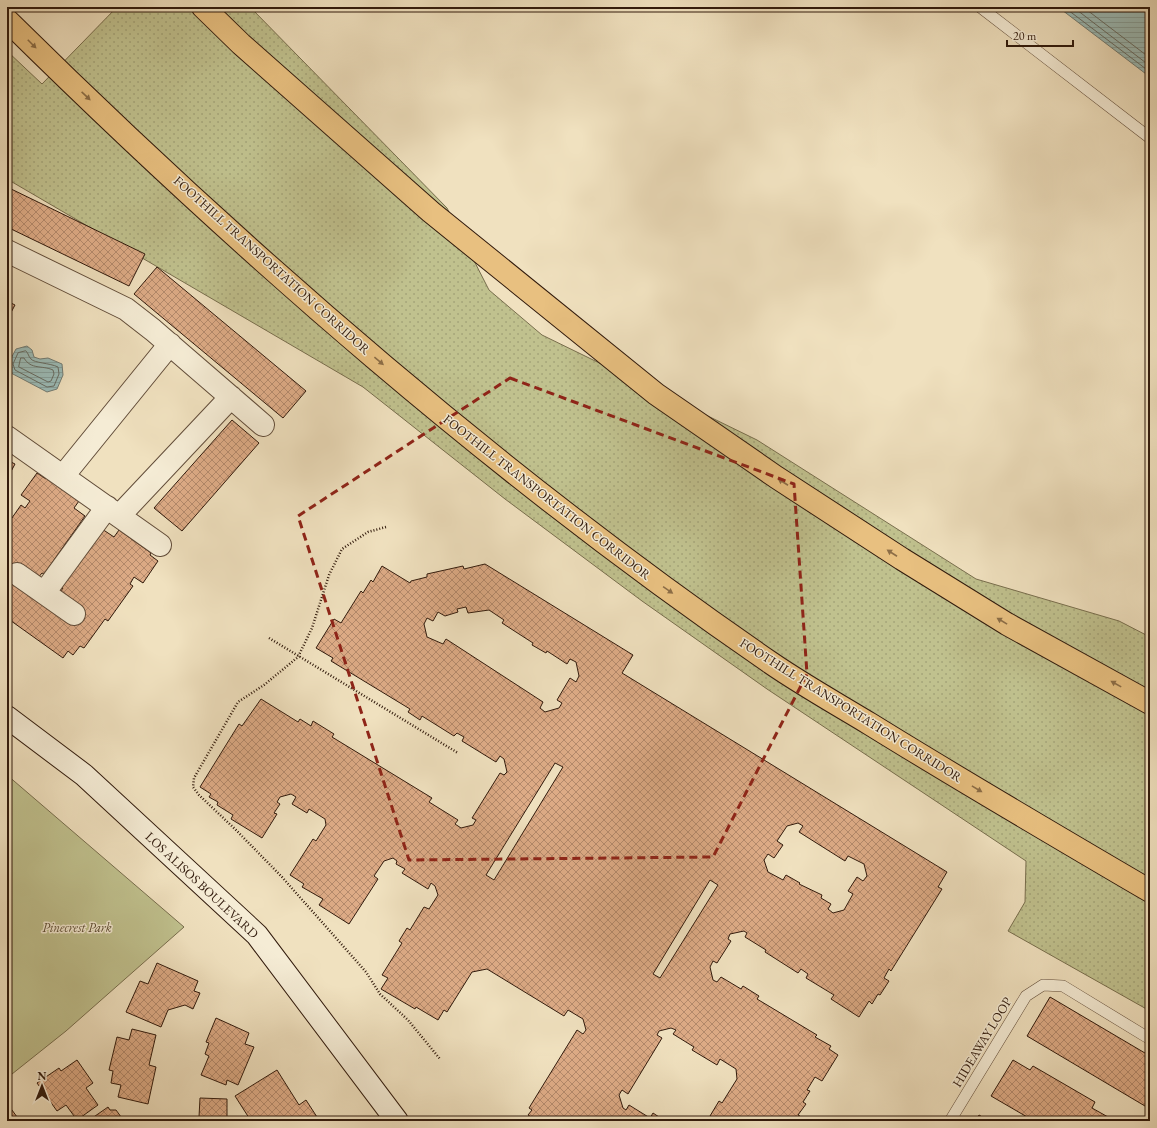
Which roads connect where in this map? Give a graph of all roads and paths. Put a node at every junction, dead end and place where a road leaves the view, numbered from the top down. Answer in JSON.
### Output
{"nodes":[{"id":1,"x":204,"y":7,"type":"edge"},
{"id":2,"x":980,"y":7,"type":"edge"},
{"id":3,"x":7,"y":20,"type":"edge"},
{"id":4,"x":1150,"y":138,"type":"edge"},
{"id":5,"x":7,"y":251,"type":"edge"},
{"id":6,"x":170,"y":344,"type":"junction"},
{"id":7,"x":231,"y":397,"type":"junction"},
{"id":8,"x":263,"y":425,"type":"dead end"},
{"id":9,"x":7,"y":437,"type":"edge"},
{"id":10,"x":63,"y":476,"type":"junction"},
{"id":11,"x":113,"y":512,"type":"junction"},
{"id":12,"x":386,"y":527,"type":"dead end"},
{"id":13,"x":160,"y":545,"type":"dead end"},
{"id":14,"x":17,"y":574,"type":"dead end"},
{"id":15,"x":44,"y":593,"type":"junction"},
{"id":16,"x":74,"y":614,"type":"dead end"},
{"id":17,"x":269,"y":638,"type":"dead end"},
{"id":18,"x":298,"y":656,"type":"junction"},
{"id":19,"x":1150,"y":703,"type":"edge"},
{"id":20,"x":7,"y":717,"type":"edge"},
{"id":21,"x":458,"y":753,"type":"dead end"},
{"id":22,"x":1150,"y":891,"type":"edge"},
{"id":23,"x":1150,"y":1039,"type":"edge"},
{"id":24,"x":440,"y":1059,"type":"dead end"},
{"id":25,"x":397,"y":1121,"type":"edge"},
{"id":26,"x":950,"y":1121,"type":"edge"}],
"edges":[{"from":19,"to":1,"type":"highway","one_way":true},
{"from":2,"to":4,"type":"lane"},
{"from":3,"to":22,"type":"highway","name":"FOOTHILL TRANSPORTATION CORRIDOR","one_way":true},
{"from":5,"to":6,"type":"street"},
{"from":6,"to":7,"type":"street"},
{"from":6,"to":10,"type":"street"},
{"from":7,"to":8,"type":"street"},
{"from":7,"to":11,"type":"street"},
{"from":9,"to":10,"type":"street"},
{"from":10,"to":11,"type":"street"},
{"from":11,"to":13,"type":"street"},
{"from":11,"to":15,"type":"street"},
{"from":12,"to":18,"type":"path"},
{"from":14,"to":15,"type":"street"},
{"from":15,"to":16,"type":"street"},
{"from":17,"to":18,"type":"path"},
{"from":18,"to":21,"type":"path"},
{"from":18,"to":24,"type":"path"},
{"from":20,"to":25,"type":"street","name":"LOS ALISOS BOULEVARD"},
{"from":23,"to":26,"type":"lane","name":"HIDEAWAY LOOP"}]}
